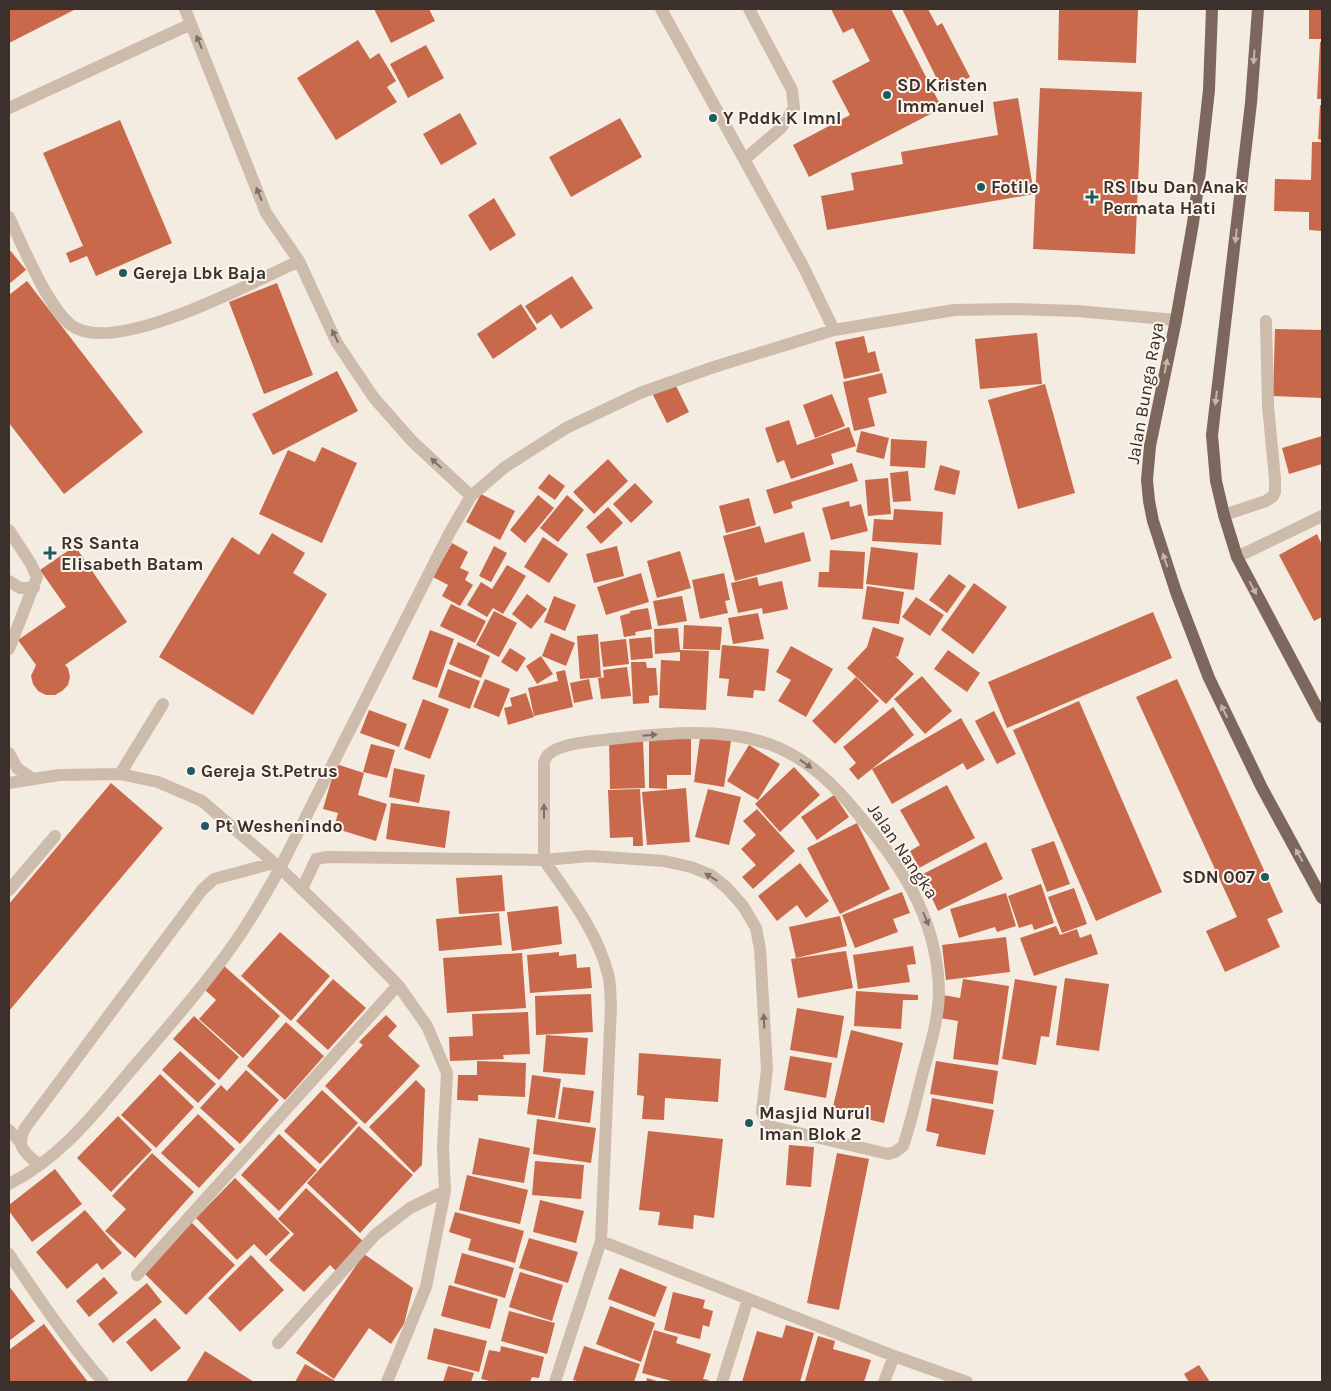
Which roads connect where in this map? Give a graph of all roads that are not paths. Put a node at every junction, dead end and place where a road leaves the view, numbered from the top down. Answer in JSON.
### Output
{"nodes":[{"id":1,"x":185,"y":9,"type":"edge"},
{"id":2,"x":661,"y":9,"type":"edge"},
{"id":3,"x":749,"y":9,"type":"edge"},
{"id":4,"x":1212,"y":9,"type":"edge"},
{"id":5,"x":1258,"y":9,"type":"edge"},
{"id":6,"x":191,"y":24,"type":"junction"},
{"id":7,"x":9,"y":108,"type":"edge"},
{"id":8,"x":745,"y":159,"type":"junction"},
{"id":9,"x":9,"y":217,"type":"edge"},
{"id":10,"x":299,"y":261,"type":"junction"},
{"id":11,"x":1176,"y":320,"type":"junction"},
{"id":12,"x":1266,"y":321,"type":"dead end"},
{"id":13,"x":834,"y":330,"type":"junction"},
{"id":14,"x":472,"y":496,"type":"junction"},
{"id":15,"x":1224,"y":515,"type":"junction"},
{"id":16,"x":1322,"y":516,"type":"edge"},
{"id":17,"x":9,"y":530,"type":"edge"},
{"id":18,"x":1237,"y":557,"type":"junction"},
{"id":19,"x":9,"y":581,"type":"edge"},
{"id":20,"x":34,"y":588,"type":"junction"},
{"id":21,"x":9,"y":649,"type":"edge"},
{"id":22,"x":163,"y":704,"type":"dead end"},
{"id":23,"x":1322,"y":717,"type":"edge"},
{"id":24,"x":9,"y":753,"type":"edge"},
{"id":25,"x":120,"y":774,"type":"junction"},
{"id":26,"x":33,"y":779,"type":"junction"},
{"id":27,"x":9,"y":783,"type":"edge"},
{"id":28,"x":55,"y":836,"type":"dead end"},
{"id":29,"x":544,"y":860,"type":"junction"},
{"id":30,"x":277,"y":865,"type":"junction"},
{"id":31,"x":302,"y":889,"type":"junction"},
{"id":32,"x":9,"y":890,"type":"edge"},
{"id":33,"x":1322,"y":898,"type":"edge"},
{"id":34,"x":398,"y":985,"type":"junction"},
{"id":35,"x":9,"y":1130,"type":"edge"},
{"id":36,"x":20,"y":1142,"type":"junction"},
{"id":37,"x":39,"y":1165,"type":"junction"},
{"id":38,"x":9,"y":1184,"type":"edge"},
{"id":39,"x":445,"y":1192,"type":"junction"},
{"id":40,"x":600,"y":1241,"type":"junction"},
{"id":41,"x":9,"y":1254,"type":"edge"},
{"id":42,"x":137,"y":1276,"type":"dead end"},
{"id":43,"x":748,"y":1299,"type":"junction"},
{"id":44,"x":278,"y":1343,"type":"dead end"},
{"id":45,"x":894,"y":1356,"type":"junction"},
{"id":46,"x":103,"y":1382,"type":"edge"},
{"id":47,"x":387,"y":1382,"type":"edge"},
{"id":48,"x":555,"y":1382,"type":"edge"},
{"id":49,"x":722,"y":1382,"type":"edge"},
{"id":50,"x":884,"y":1382,"type":"edge"},
{"id":51,"x":967,"y":1382,"type":"edge"}],
"edges":[{"from":1,"to":6,"type":"street"},
{"from":2,"to":8,"type":"street"},
{"from":3,"to":8,"type":"street"},
{"from":4,"to":11,"type":"main road","name":"Jalan Bunga Raya"},
{"from":5,"to":15,"type":"main road","one_way":true},
{"from":6,"to":7,"type":"street"},
{"from":10,"to":6,"type":"street","one_way":true},
{"from":8,"to":13,"type":"street"},
{"from":9,"to":10,"type":"street"},
{"from":14,"to":10,"type":"street","one_way":true},
{"from":11,"to":13,"type":"street"},
{"from":33,"to":11,"type":"main road","name":"Jalan Bunga Raya","one_way":true},
{"from":12,"to":15,"type":"street"},
{"from":13,"to":14,"type":"street"},
{"from":14,"to":30,"type":"street"},
{"from":15,"to":18,"type":"main road"},
{"from":16,"to":18,"type":"street"},
{"from":17,"to":20,"type":"street"},
{"from":18,"to":23,"type":"main road","one_way":true},
{"from":19,"to":20,"type":"street"},
{"from":20,"to":21,"type":"street"},
{"from":22,"to":25,"type":"street"},
{"from":24,"to":26,"type":"street"},
{"from":25,"to":26,"type":"street"},
{"from":25,"to":30,"type":"street"},
{"from":26,"to":27,"type":"street"},
{"from":28,"to":32,"type":"street"},
{"from":29,"to":29,"type":"street","name":"Jalan Nangka","one_way":true},
{"from":29,"to":31,"type":"street"},
{"from":29,"to":40,"type":"street"},
{"from":30,"to":31,"type":"street"},
{"from":30,"to":36,"type":"street"},
{"from":30,"to":37,"type":"street"},
{"from":31,"to":34,"type":"street"},
{"from":34,"to":39,"type":"street"},
{"from":34,"to":42,"type":"street"},
{"from":35,"to":36,"type":"street"},
{"from":36,"to":37,"type":"street"},
{"from":37,"to":38,"type":"street"},
{"from":39,"to":44,"type":"street"},
{"from":39,"to":47,"type":"street"},
{"from":40,"to":43,"type":"street"},
{"from":40,"to":48,"type":"street"},
{"from":41,"to":46,"type":"street"},
{"from":43,"to":45,"type":"street"},
{"from":43,"to":49,"type":"street"},
{"from":45,"to":50,"type":"street"},
{"from":45,"to":51,"type":"street"}]}
